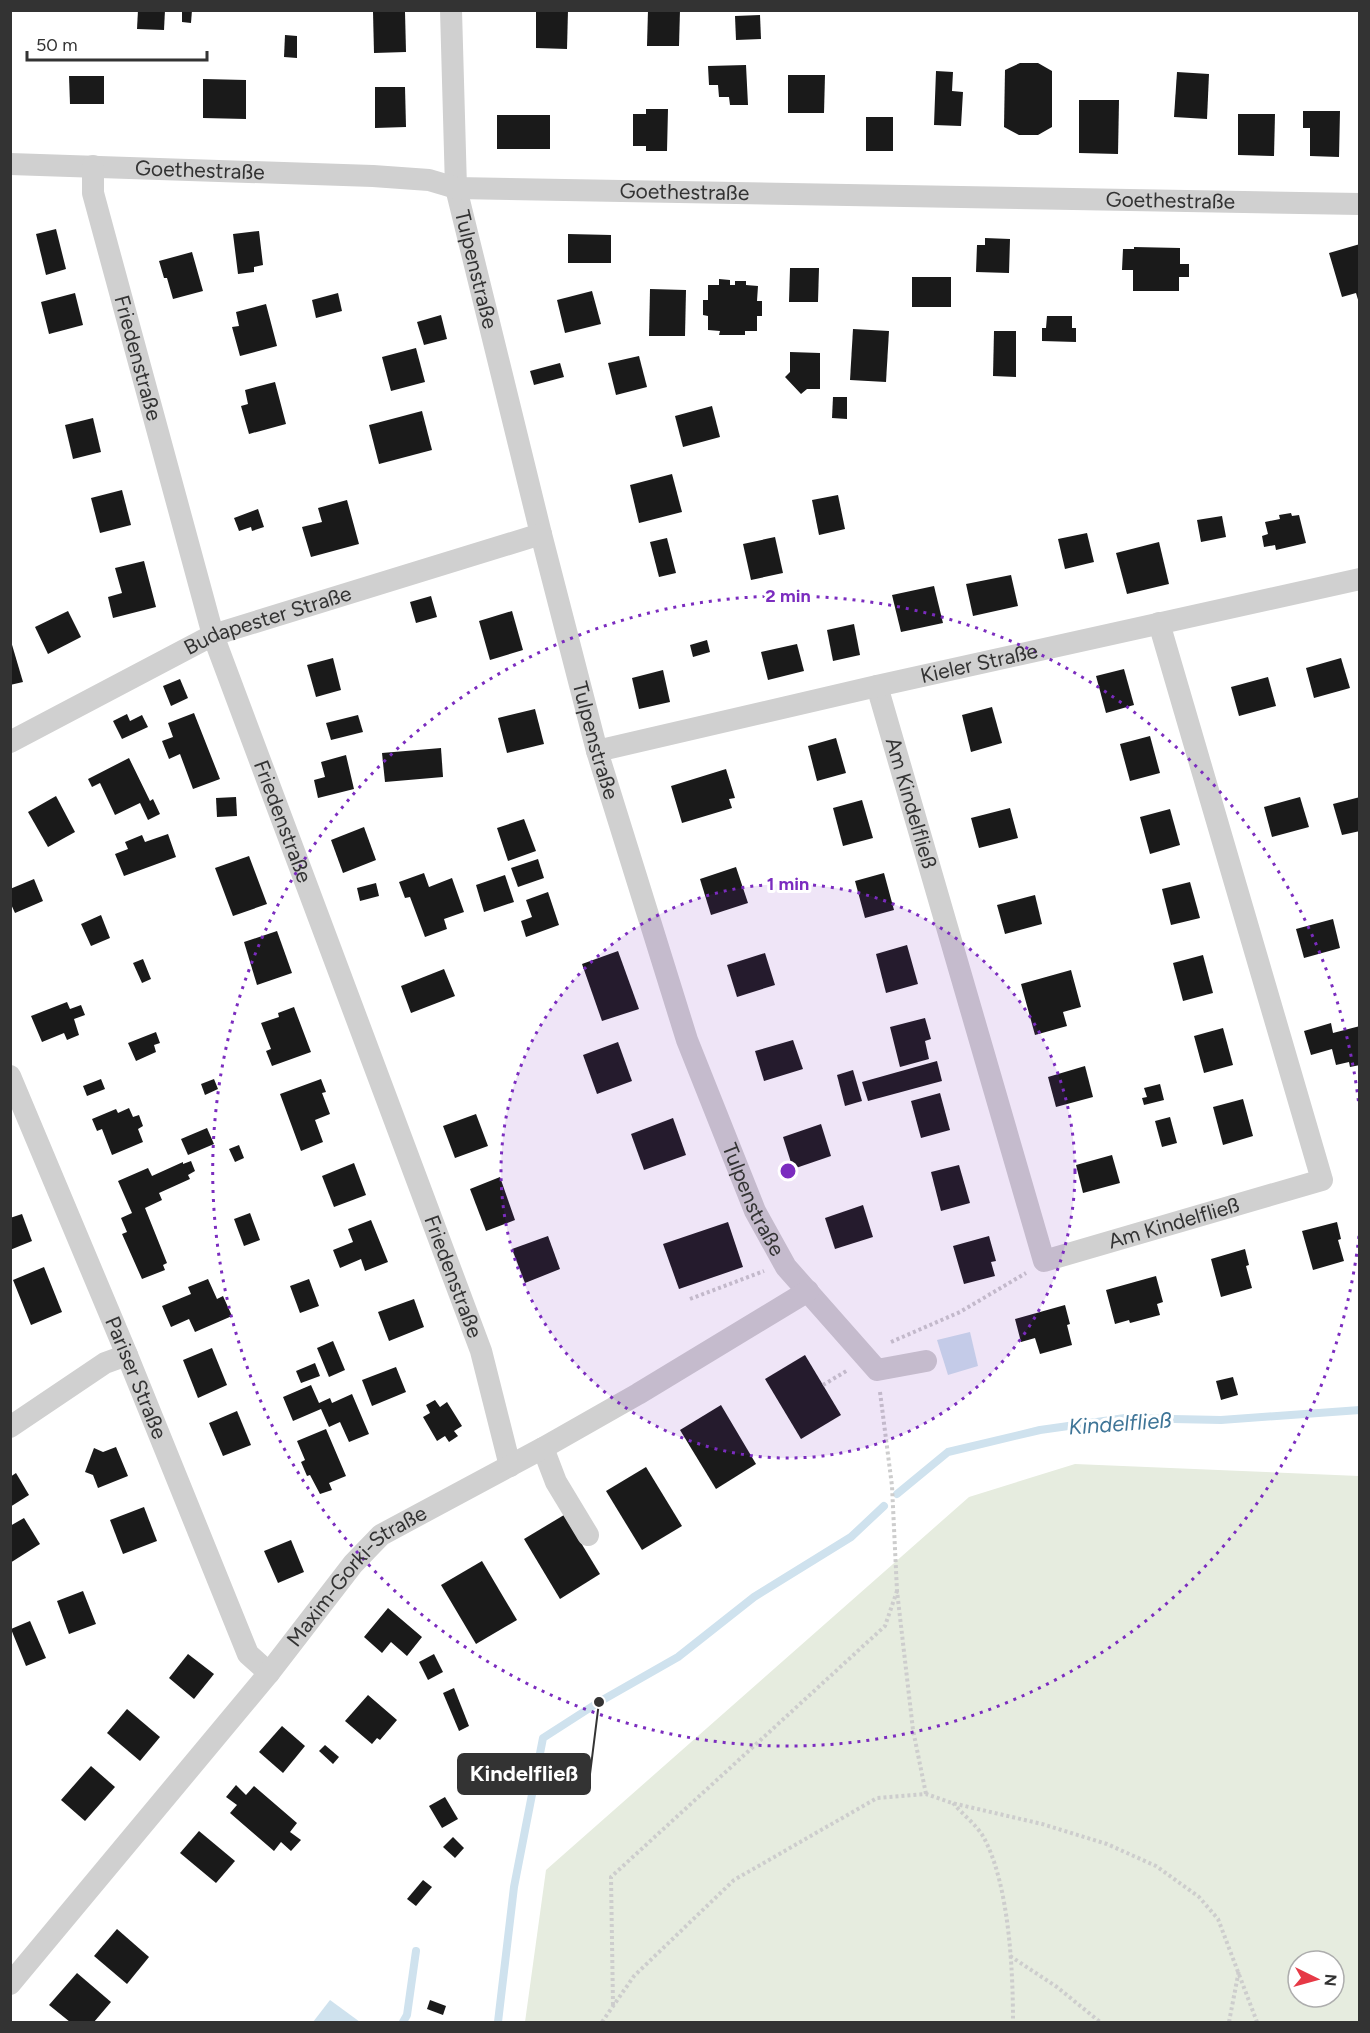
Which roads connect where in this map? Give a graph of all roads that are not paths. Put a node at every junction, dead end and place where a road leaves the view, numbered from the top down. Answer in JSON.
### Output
{"nodes":[{"id":1,"x":451,"y":10,"type":"edge"},
{"id":2,"x":10,"y":164,"type":"edge"},
{"id":3,"x":93,"y":166,"type":"junction"},
{"id":4,"x":456,"y":188,"type":"junction"},
{"id":5,"x":1359,"y":204,"type":"edge"},
{"id":6,"x":541,"y":534,"type":"junction"},
{"id":7,"x":1359,"y":579,"type":"edge"},
{"id":8,"x":1159,"y":623,"type":"junction"},
{"id":9,"x":213,"y":635,"type":"junction"},
{"id":10,"x":877,"y":686,"type":"junction"},
{"id":11,"x":10,"y":742,"type":"edge"},
{"id":12,"x":597,"y":751,"type":"junction"},
{"id":13,"x":10,"y":1076,"type":"edge"},
{"id":14,"x":808,"y":1291,"type":"junction"},
{"id":15,"x":127,"y":1355,"type":"junction"},
{"id":16,"x":926,"y":1361,"type":"dead end"},
{"id":17,"x":10,"y":1426,"type":"edge"},
{"id":18,"x":543,"y":1448,"type":"junction"},
{"id":19,"x":510,"y":1466,"type":"junction"},
{"id":20,"x":588,"y":1535,"type":"dead end"},
{"id":21,"x":269,"y":1672,"type":"junction"},
{"id":22,"x":10,"y":1984,"type":"edge"}],
"edges":[{"from":1,"to":4,"type":"street","name":"Tulpenstraße"},
{"from":2,"to":3,"type":"street","name":"Goethestraße"},
{"from":3,"to":4,"type":"street","name":"Goethestraße"},
{"from":3,"to":9,"type":"street","name":"Friedenstraße"},
{"from":4,"to":5,"type":"street","name":"Goethestraße"},
{"from":4,"to":6,"type":"street","name":"Tulpenstraße"},
{"from":6,"to":9,"type":"street","name":"Budapester Straße"},
{"from":6,"to":12,"type":"street","name":"Tulpenstraße"},
{"from":7,"to":8,"type":"street","name":"Kieler Straße"},
{"from":8,"to":10,"type":"street","name":"Kieler Straße"},
{"from":8,"to":10,"type":"street","name":"Am Kindelfließ"},
{"from":9,"to":11,"type":"street","name":"Budapester Straße"},
{"from":9,"to":19,"type":"street","name":"Friedenstraße"},
{"from":10,"to":12,"type":"street","name":"Kieler Straße"},
{"from":12,"to":14,"type":"street","name":"Tulpenstraße"},
{"from":13,"to":15,"type":"street","name":"Pariser Straße"},
{"from":14,"to":16,"type":"street","name":"Tulpenstraße"},
{"from":14,"to":18,"type":"street","name":"Maxim-Gorki-Straße"},
{"from":15,"to":17,"type":"street"},
{"from":15,"to":21,"type":"street","name":"Pariser Straße"},
{"from":18,"to":19,"type":"street","name":"Maxim-Gorki-Straße"},
{"from":18,"to":20,"type":"street"},
{"from":19,"to":21,"type":"street","name":"Maxim-Gorki-Straße"},
{"from":21,"to":22,"type":"street","name":"Maxim-Gorki-Straße"}]}
